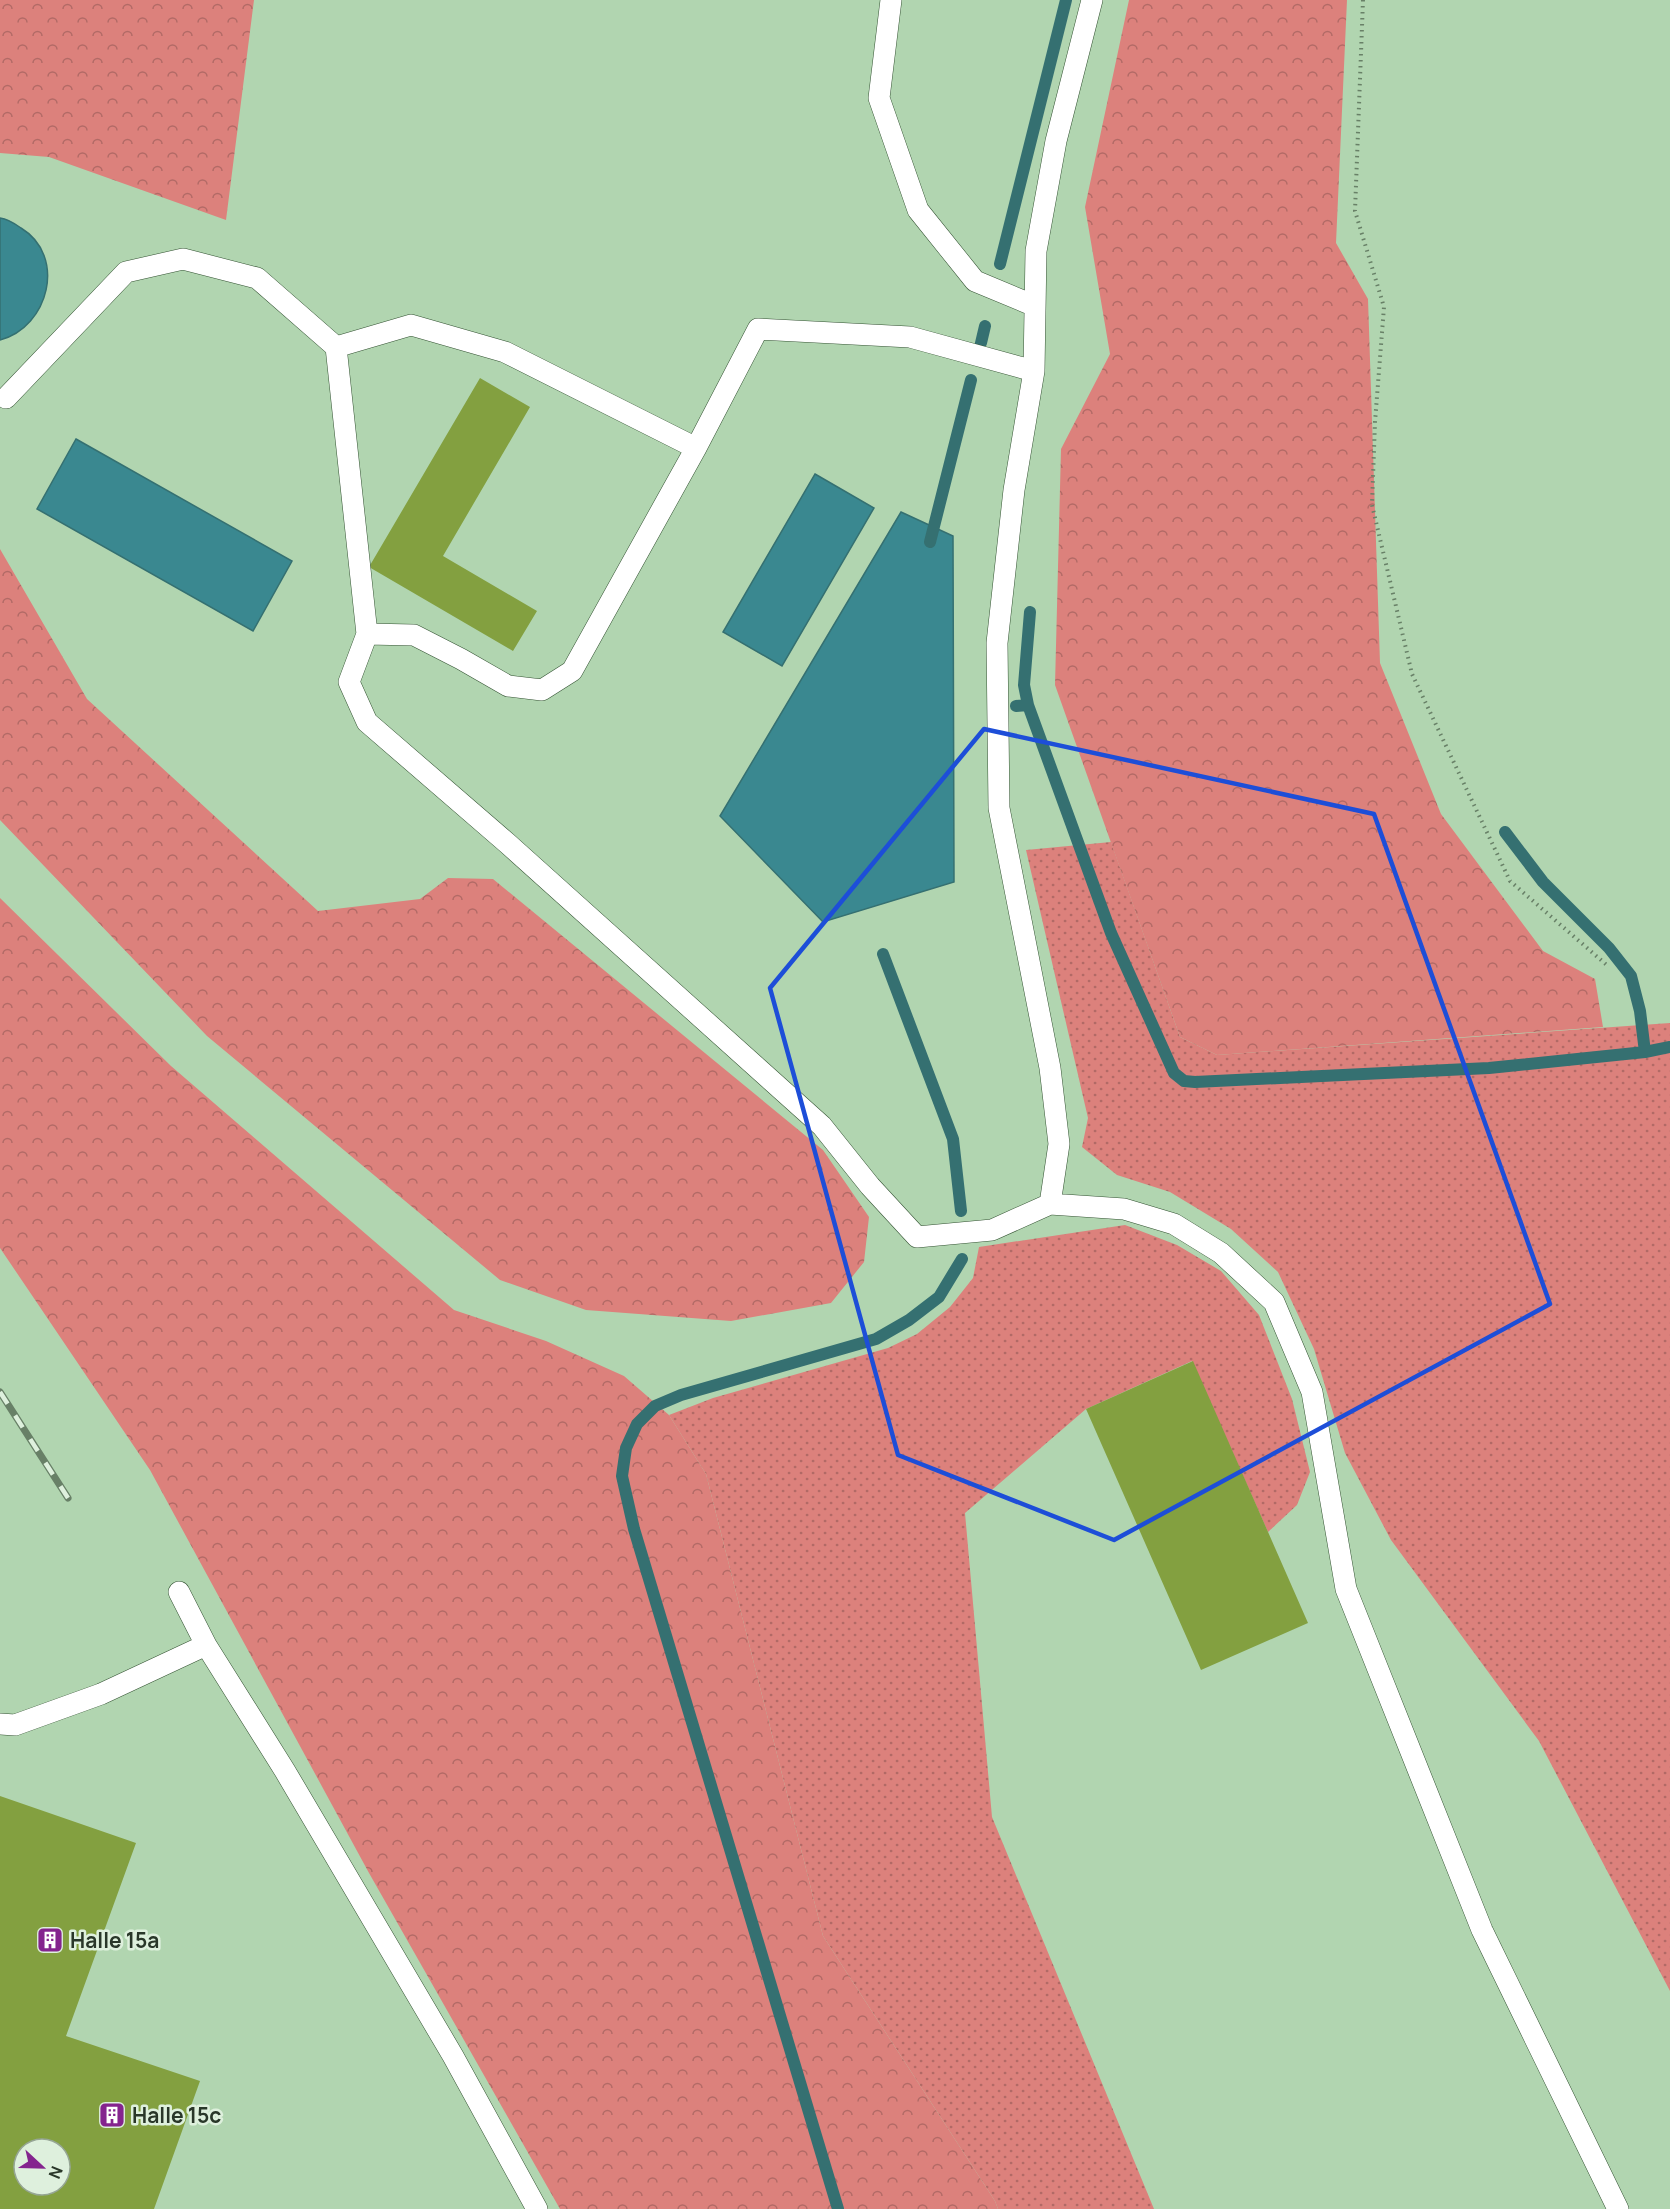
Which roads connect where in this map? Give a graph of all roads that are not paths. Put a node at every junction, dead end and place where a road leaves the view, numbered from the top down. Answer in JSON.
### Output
{"nodes":[{"id":1,"x":891,"y":0,"type":"edge"},
{"id":2,"x":1092,"y":0,"type":"edge"},
{"id":3,"x":1035,"y":306,"type":"junction"},
{"id":4,"x":336,"y":347,"type":"junction"},
{"id":5,"x":1034,"y":371,"type":"junction"},
{"id":6,"x":6,"y":398,"type":"dead end"},
{"id":7,"x":696,"y":448,"type":"junction"},
{"id":8,"x":367,"y":634,"type":"junction"},
{"id":9,"x":1050,"y":1204,"type":"junction"},
{"id":10,"x":179,"y":1592,"type":"dead end"},
{"id":11,"x":206,"y":1645,"type":"junction"},
{"id":12,"x":0,"y":1724,"type":"edge"},
{"id":13,"x":537,"y":2209,"type":"edge"},
{"id":14,"x":1618,"y":2209,"type":"edge"}],
"edges":[{"from":1,"to":3,"type":"lane"},
{"from":2,"to":3,"type":"lane"},
{"from":3,"to":5,"type":"lane"},
{"from":4,"to":6,"type":"lane"},
{"from":4,"to":7,"type":"lane"},
{"from":4,"to":8,"type":"lane"},
{"from":5,"to":7,"type":"lane"},
{"from":5,"to":9,"type":"lane"},
{"from":7,"to":8,"type":"lane"},
{"from":8,"to":9,"type":"lane"},
{"from":9,"to":14,"type":"lane"},
{"from":10,"to":11,"type":"lane"},
{"from":11,"to":12,"type":"lane"},
{"from":11,"to":13,"type":"lane"}]}
